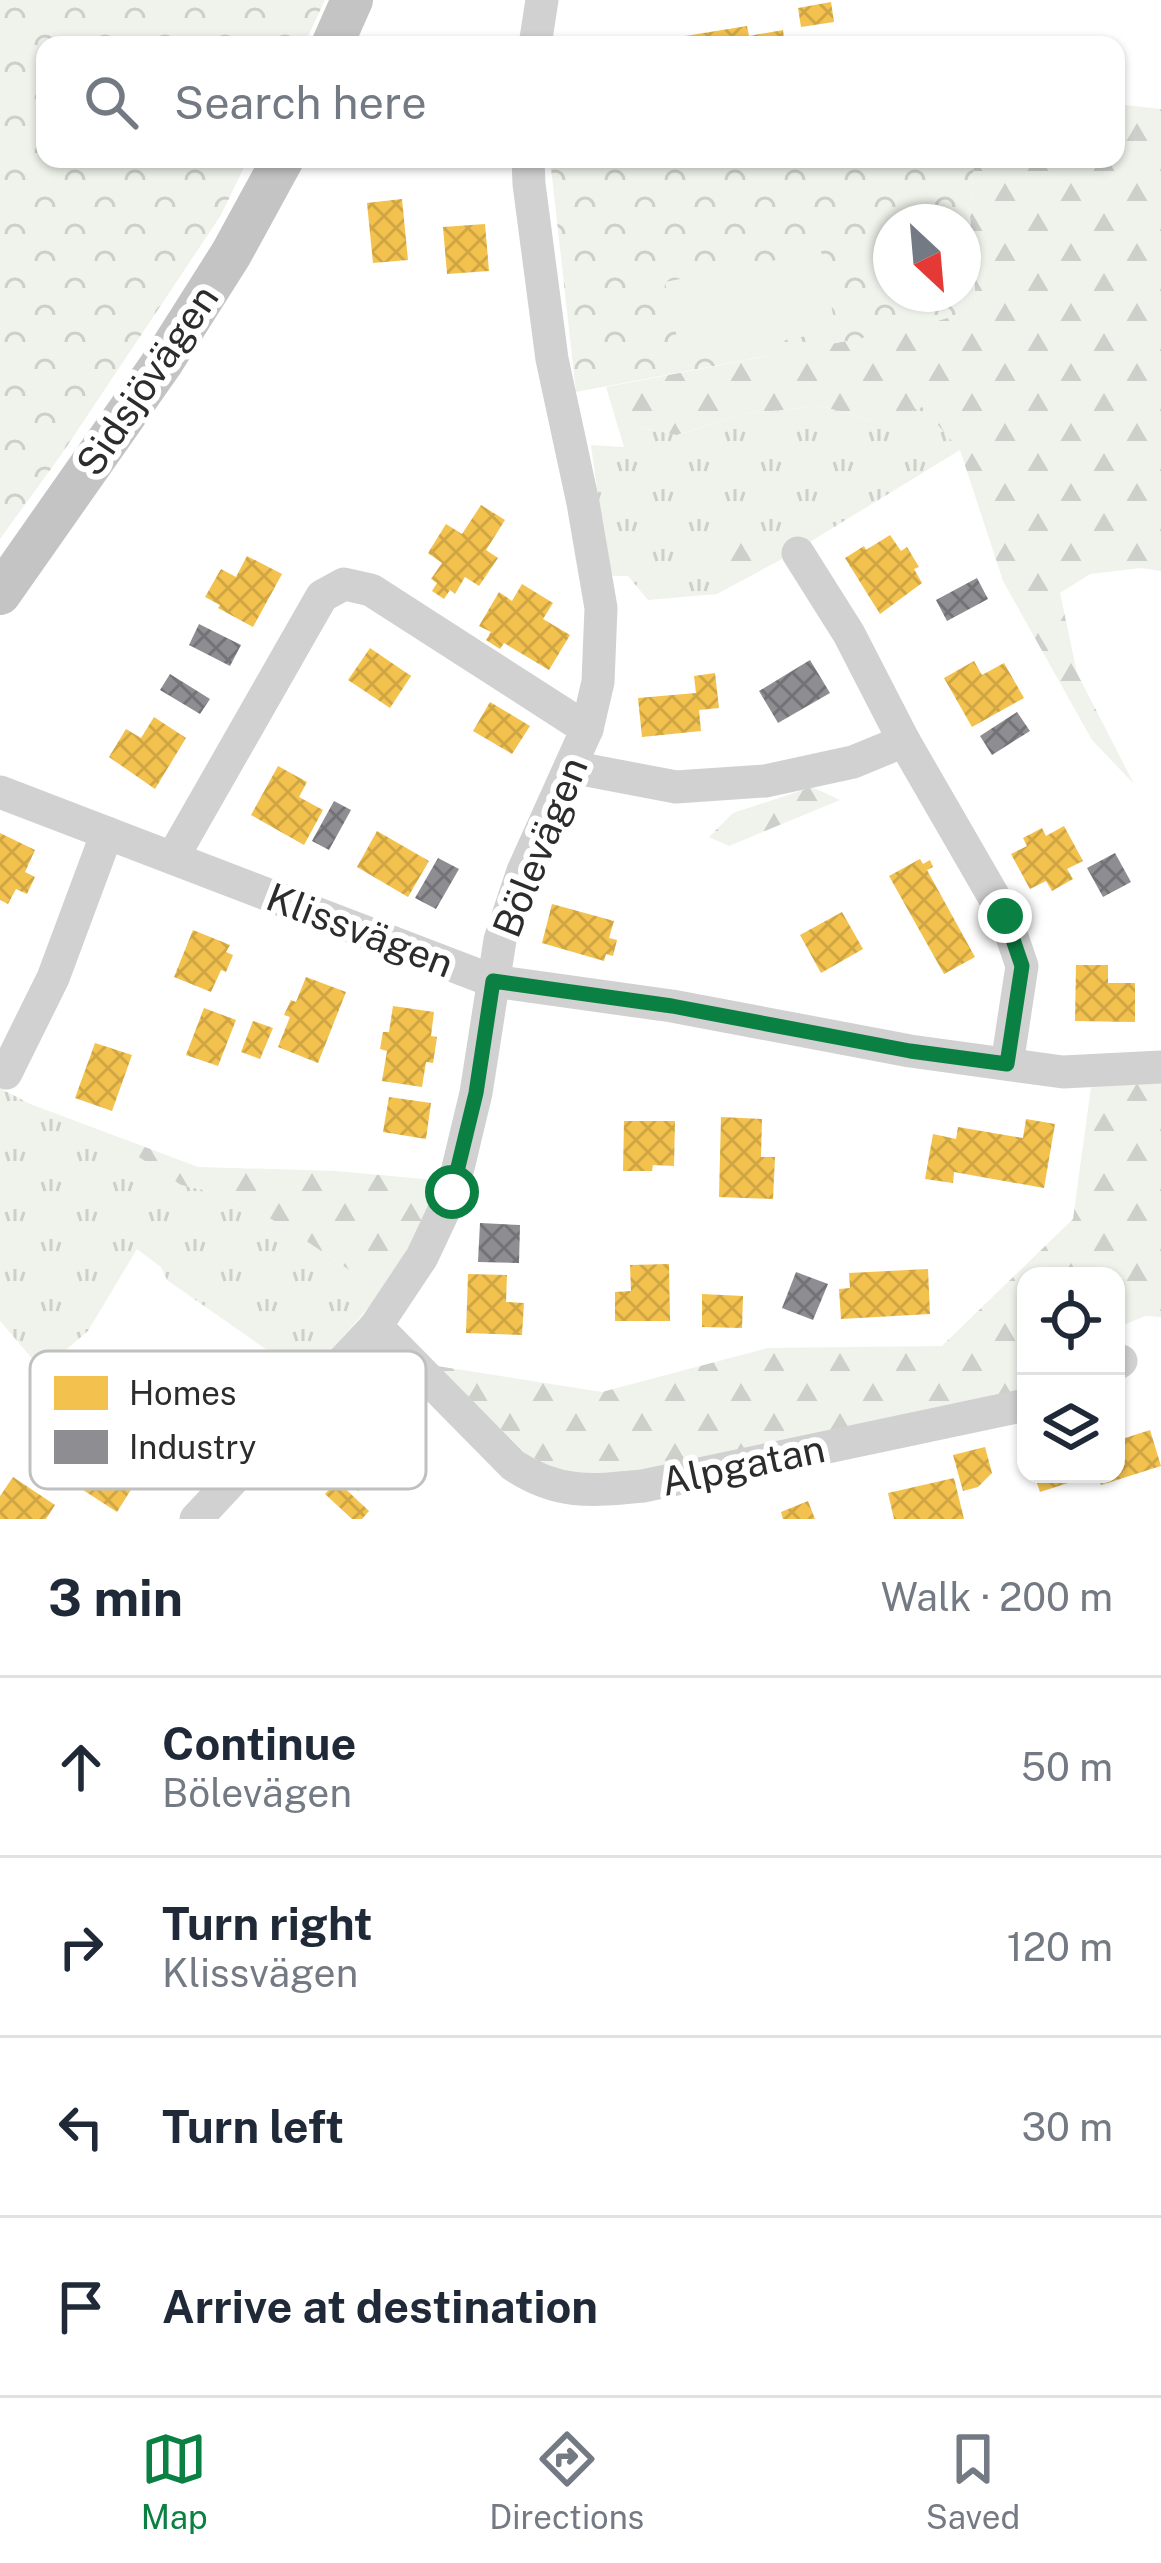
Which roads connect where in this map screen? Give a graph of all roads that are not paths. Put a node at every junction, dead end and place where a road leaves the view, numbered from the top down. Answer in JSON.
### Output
{"nodes":[{"id":1,"x":352,"y":0,"type":"edge"},
{"id":2,"x":542,"y":0,"type":"edge"},
{"id":3,"x":336,"y":36,"type":"edge"},
{"id":4,"x":536,"y":36,"type":"edge"},
{"id":5,"x":278,"y":168,"type":"edge"},
{"id":6,"x":528,"y":168,"type":"edge"},
{"id":7,"x":798,"y":553,"type":"dead end"},
{"id":8,"x":0,"y":594,"type":"edge"},
{"id":9,"x":587,"y":729,"type":"junction"},
{"id":10,"x":904,"y":741,"type":"junction"},
{"id":11,"x":571,"y":767,"type":"junction"},
{"id":12,"x":0,"y":792,"type":"edge"},
{"id":13,"x":107,"y":833,"type":"junction"},
{"id":14,"x":173,"y":857,"type":"junction"},
{"id":15,"x":493,"y":981,"type":"junction"},
{"id":16,"x":1007,"y":1064,"type":"junction"},
{"id":17,"x":1161,"y":1067,"type":"edge"},
{"id":18,"x":6,"y":1073,"type":"dead end"},
{"id":19,"x":376,"y":1326,"type":"junction"},
{"id":20,"x":353,"y":1351,"type":"edge"},
{"id":21,"x":401,"y":1351,"type":"edge"},
{"id":22,"x":426,"y":1377,"type":"edge"},
{"id":23,"x":1017,"y":1407,"type":"edge"},
{"id":24,"x":224,"y":1489,"type":"edge"},
{"id":25,"x":196,"y":1519,"type":"edge"}],
"edges":[{"from":1,"to":3,"type":"main road"},
{"from":2,"to":4,"type":"street"},
{"from":5,"to":8,"type":"main road","name":"Sidsjövägen"},
{"from":6,"to":9,"type":"street","name":"Bölevägen"},
{"from":7,"to":10,"type":"street"},
{"from":9,"to":11,"type":"street","name":"Bölevägen"},
{"from":9,"to":14,"type":"street"},
{"from":10,"to":11,"type":"street"},
{"from":10,"to":16,"type":"street"},
{"from":11,"to":15,"type":"street","name":"Bölevägen"},
{"from":12,"to":13,"type":"street","name":"Klissvägen"},
{"from":13,"to":14,"type":"street","name":"Klissvägen"},
{"from":13,"to":18,"type":"street"},
{"from":14,"to":15,"type":"street","name":"Klissvägen"},
{"from":15,"to":16,"type":"street","name":"Klissvägen"},
{"from":15,"to":19,"type":"street","name":"Bölevägen"},
{"from":16,"to":17,"type":"street","name":"Klissvägen"},
{"from":19,"to":20,"type":"street","name":"Bölevägen"},
{"from":19,"to":21,"type":"street","name":"Alpgatan"},
{"from":22,"to":23,"type":"street","name":"Alpgatan"},
{"from":24,"to":25,"type":"street","name":"Bölevägen"}]}
